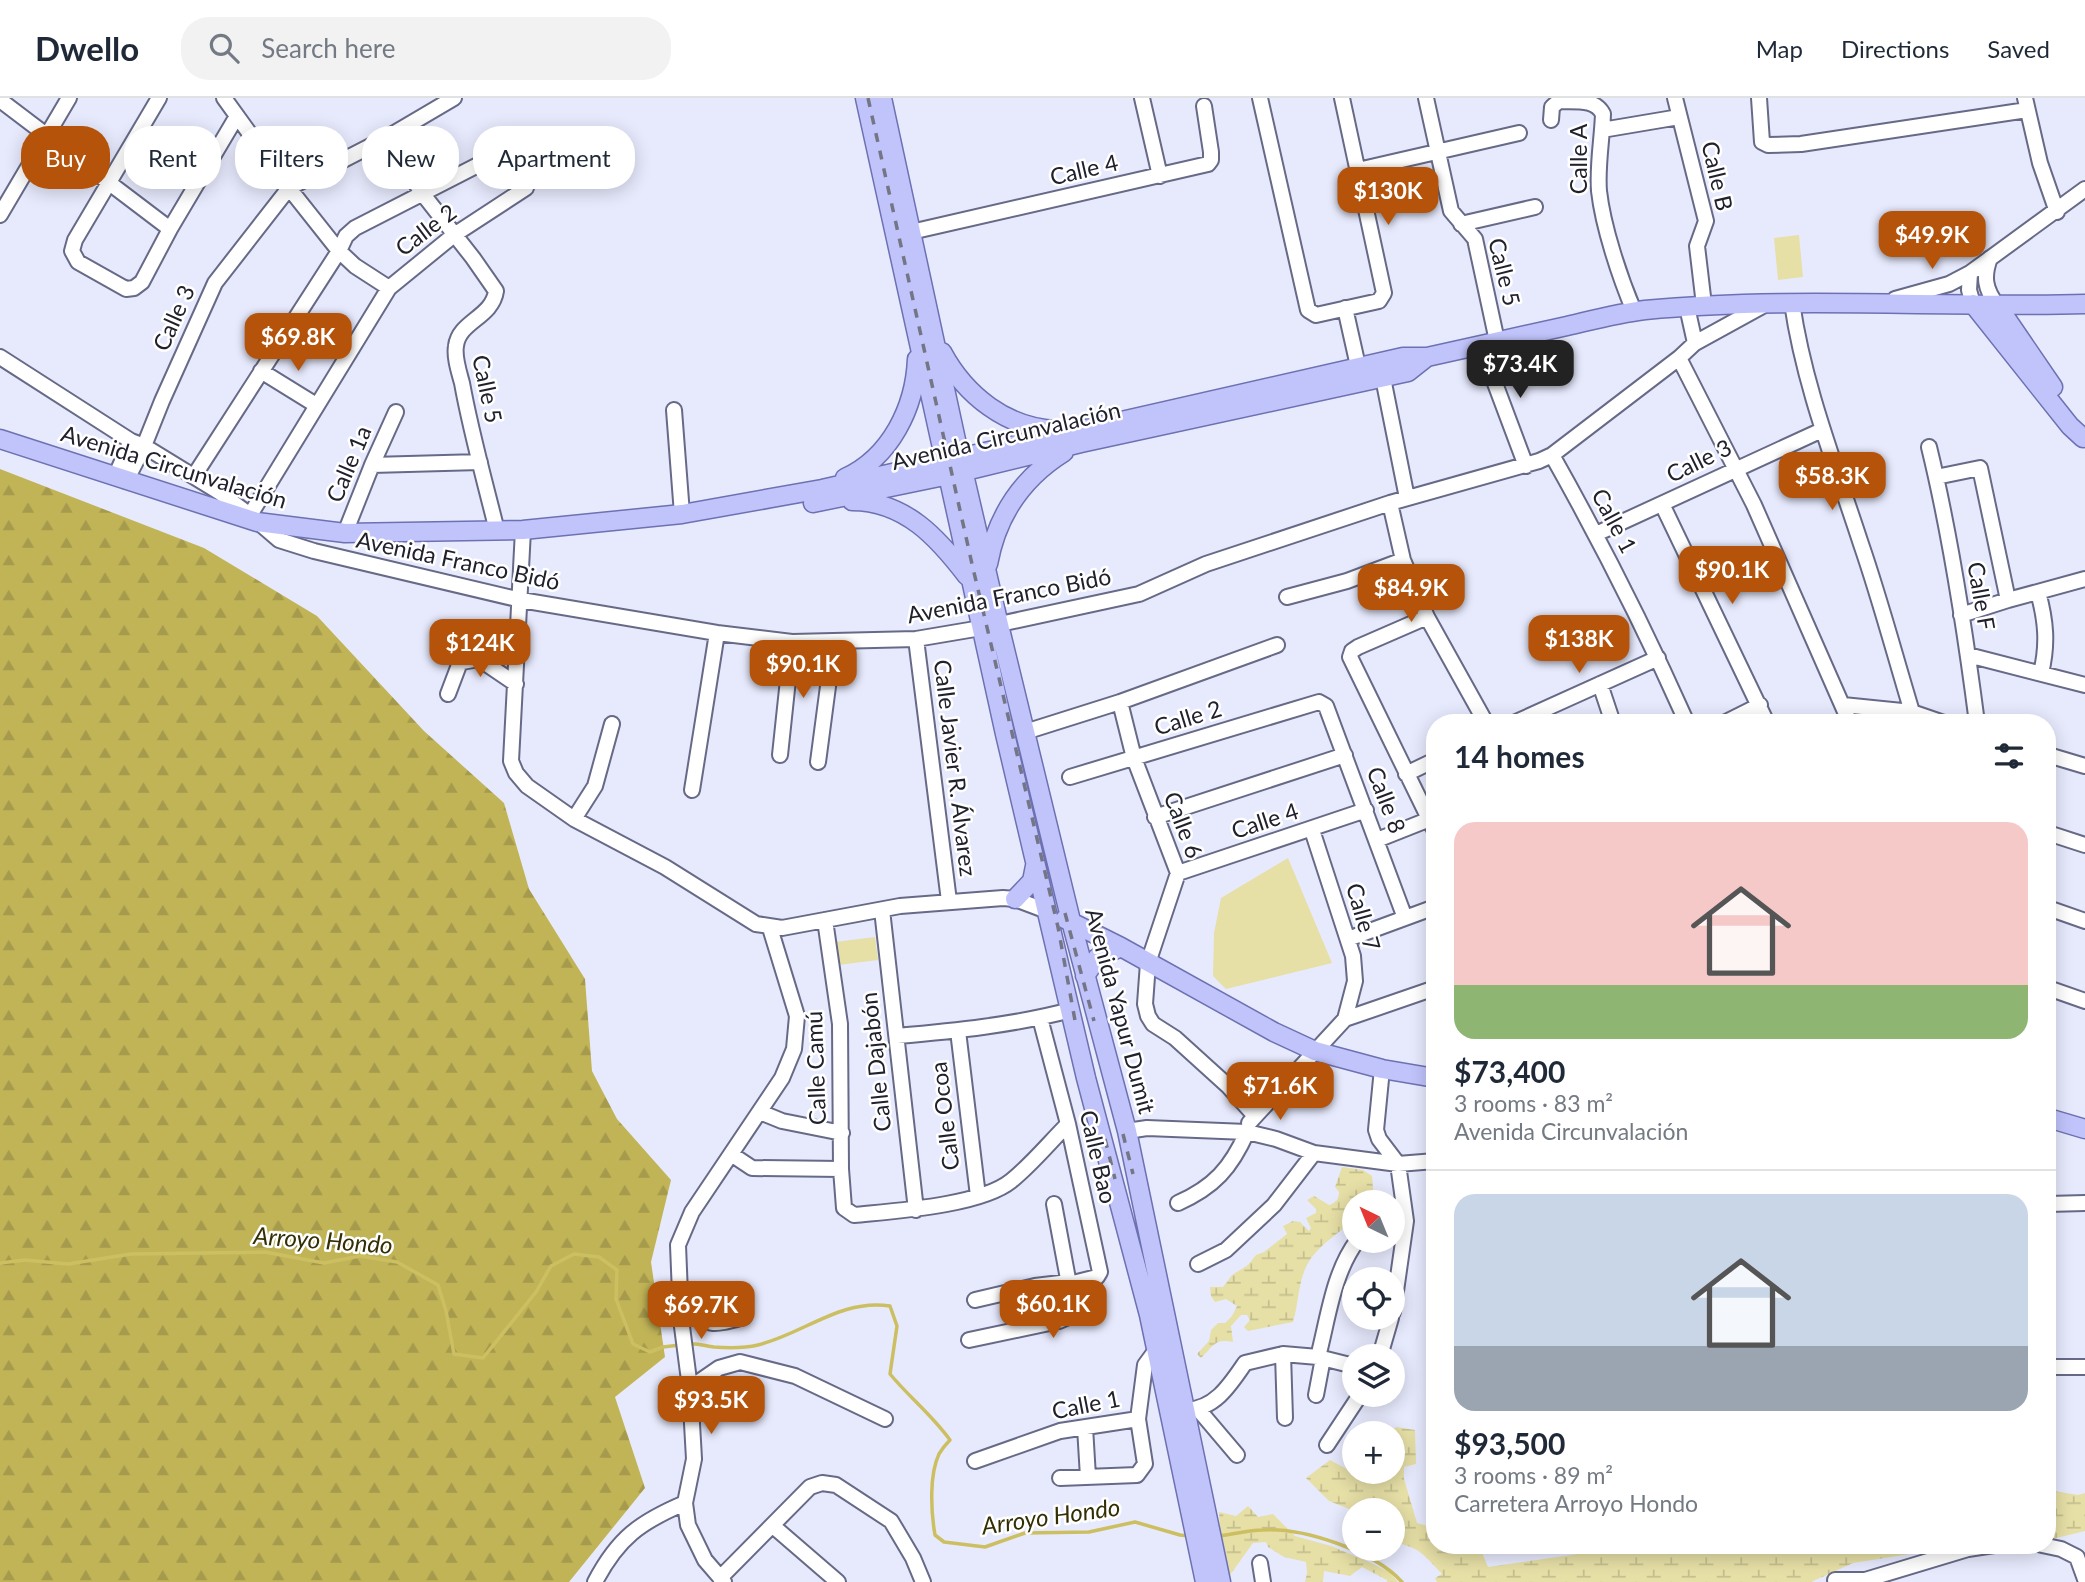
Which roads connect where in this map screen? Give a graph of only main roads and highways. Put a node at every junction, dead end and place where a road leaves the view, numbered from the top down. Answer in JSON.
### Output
{"nodes":[{"id":1,"x":865,"y":98,"type":"edge"},
{"id":2,"x":882,"y":98,"type":"edge"},
{"id":3,"x":1973,"y":304,"type":"junction"},
{"id":4,"x":2085,"y":304,"type":"edge"},
{"id":5,"x":1997,"y":305,"type":"junction"},
{"id":6,"x":2036,"y":306,"type":"junction"},
{"id":7,"x":2018,"y":336,"type":"junction"},
{"id":8,"x":926,"y":339,"type":"junction"},
{"id":9,"x":1427,"y":357,"type":"junction"},
{"id":10,"x":1360,"y":375,"type":"junction"},
{"id":11,"x":1079,"y":437,"type":"junction"},
{"id":12,"x":0,"y":439,"type":"edge"},
{"id":13,"x":2084,"y":440,"type":"edge"},
{"id":14,"x":954,"y":466,"type":"junction"},
{"id":15,"x":823,"y":495,"type":"junction"},
{"id":16,"x":588,"y":525,"type":"junction"},
{"id":17,"x":987,"y":570,"type":"junction"},
{"id":18,"x":971,"y":581,"type":"junction"},
{"id":19,"x":990,"y":626,"type":"junction"},
{"id":20,"x":1035,"y":863,"type":"junction"},
{"id":21,"x":1015,"y":899,"type":"road end"},
{"id":22,"x":1046,"y":911,"type":"junction"},
{"id":23,"x":1071,"y":921,"type":"junction"},
{"id":24,"x":1121,"y":947,"type":"junction"},
{"id":25,"x":1085,"y":976,"type":"junction"},
{"id":26,"x":1426,"y":1076,"type":"edge"},
{"id":27,"x":2056,"y":1120,"type":"edge"},
{"id":28,"x":2085,"y":1129,"type":"edge"},
{"id":29,"x":1191,"y":1482,"type":"junction"},
{"id":30,"x":1212,"y":1577,"type":"edge"}],
"edges":[{"from":1,"to":8,"type":"main road"},
{"from":2,"to":8,"type":"main road"},
{"from":3,"to":5,"type":"main road","name":"Avenida Circunvalación"},
{"from":3,"to":9,"type":"main road","name":"Avenida Circunvalación"},
{"from":3,"to":13,"type":"main road"},
{"from":4,"to":6,"type":"main road","name":"Avenida Circunvalación"},
{"from":5,"to":6,"type":"main road","name":"Avenida Circunvalación"},
{"from":5,"to":7,"type":"main road"},
{"from":6,"to":7,"type":"main road"},
{"from":7,"to":13,"type":"main road"},
{"from":8,"to":11,"type":"main road"},
{"from":8,"to":14,"type":"main road"},
{"from":8,"to":15,"type":"main road"},
{"from":9,"to":10,"type":"main road","name":"Avenida Circunvalación"},
{"from":9,"to":10,"type":"main road","name":"Avenida Circunvalación"},
{"from":10,"to":11,"type":"main road","name":"Avenida Circunvalación"},
{"from":11,"to":14,"type":"main road","name":"Avenida Circunvalación"},
{"from":11,"to":17,"type":"main road"},
{"from":12,"to":16,"type":"main road","name":"Avenida Circunvalación"},
{"from":14,"to":15,"type":"main road","name":"Avenida Circunvalación"},
{"from":14,"to":17,"type":"main road","name":"Avenida Yapur Dumit"},
{"from":14,"to":18,"type":"main road","name":"Avenida Yapur Dumit"},
{"from":15,"to":16,"type":"main road","name":"Avenida Circunvalación"},
{"from":15,"to":16,"type":"main road","name":"Avenida Circunvalación"},
{"from":15,"to":18,"type":"main road"},
{"from":17,"to":19,"type":"main road","name":"Avenida Yapur Dumit"},
{"from":18,"to":19,"type":"main road","name":"Avenida Yapur Dumit"},
{"from":19,"to":20,"type":"main road","name":"Avenida Yapur Dumit"},
{"from":19,"to":23,"type":"main road","name":"Avenida Yapur Dumit"},
{"from":20,"to":21,"type":"main road"},
{"from":20,"to":22,"type":"main road","name":"Avenida Yapur Dumit"},
{"from":22,"to":23,"type":"main road"},
{"from":22,"to":29,"type":"main road","name":"Avenida Yapur Dumit"},
{"from":23,"to":24,"type":"main road"},
{"from":23,"to":25,"type":"main road","name":"Avenida Yapur Dumit"},
{"from":24,"to":25,"type":"main road"},
{"from":24,"to":26,"type":"main road"},
{"from":25,"to":29,"type":"main road","name":"Avenida Yapur Dumit"},
{"from":27,"to":28,"type":"main road"},
{"from":29,"to":30,"type":"main road","name":"Avenida Yapur Dumit"}]}
